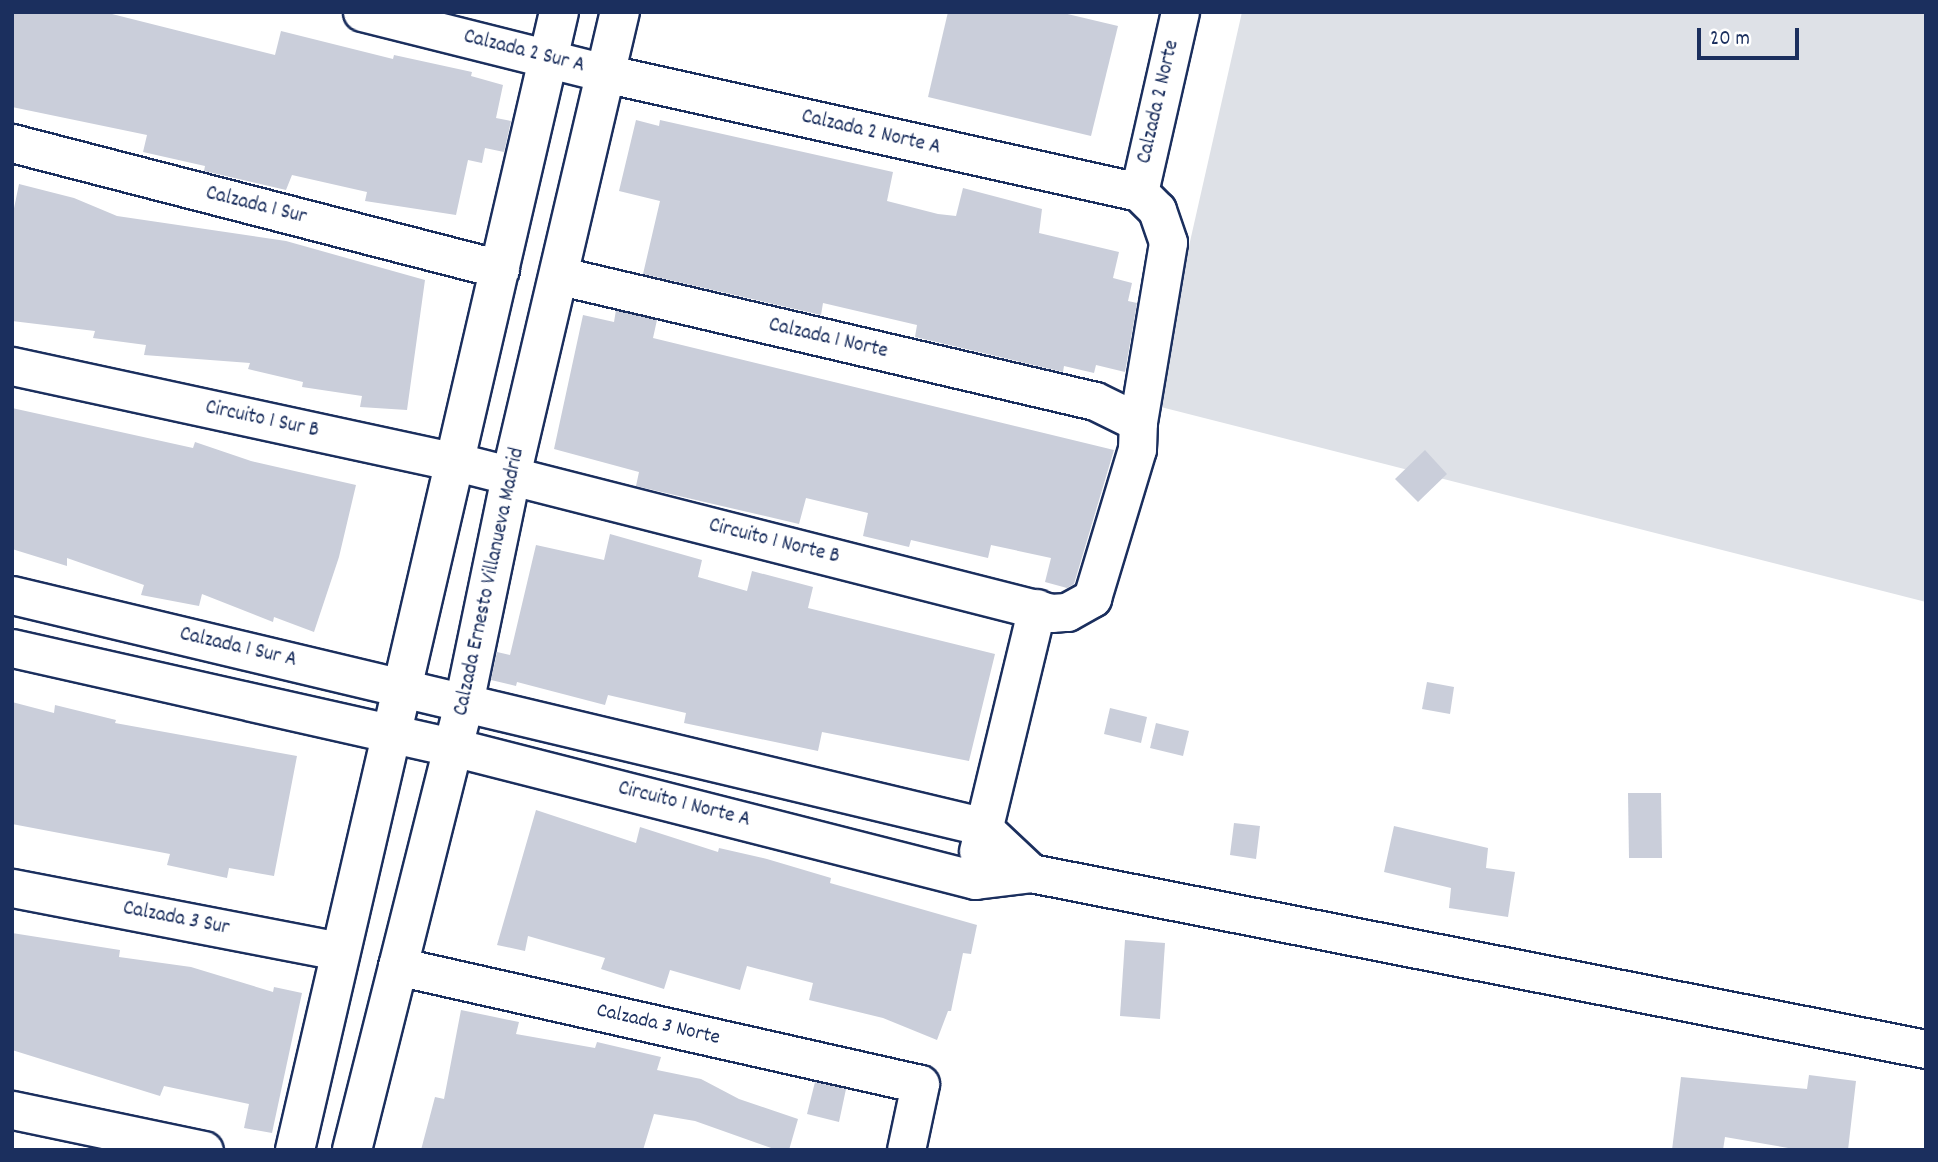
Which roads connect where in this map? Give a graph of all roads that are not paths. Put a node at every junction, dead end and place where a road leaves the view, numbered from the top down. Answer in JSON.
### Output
{"nodes":[{"id":1,"x":362,"y":12,"type":"edge"},
{"id":2,"x":559,"y":12,"type":"edge"},
{"id":3,"x":620,"y":12,"type":"edge"},
{"id":4,"x":1180,"y":12,"type":"edge"},
{"id":5,"x":549,"y":57,"type":"junction"},
{"id":6,"x":604,"y":73,"type":"junction"},
{"id":7,"x":12,"y":143,"type":"edge"},
{"id":8,"x":1139,"y":192,"type":"junction"},
{"id":9,"x":500,"y":268,"type":"junction"},
{"id":10,"x":561,"y":276,"type":"junction"},
{"id":11,"x":12,"y":366,"type":"edge"},
{"id":12,"x":1138,"y":422,"type":"junction"},
{"id":13,"x":457,"y":462,"type":"junction"},
{"id":14,"x":511,"y":476,"type":"junction"},
{"id":15,"x":12,"y":595,"type":"edge"},
{"id":16,"x":1037,"y":608,"type":"junction"},
{"id":17,"x":12,"y":648,"type":"edge"},
{"id":18,"x":403,"y":686,"type":"junction"},
{"id":19,"x":465,"y":699,"type":"junction"},
{"id":20,"x":392,"y":732,"type":"junction"},
{"id":21,"x":453,"y":747,"type":"junction"},
{"id":22,"x":981,"y":826,"type":"junction"},
{"id":23,"x":1031,"y":873,"type":"junction"},
{"id":24,"x":975,"y":880,"type":"junction"},
{"id":25,"x":12,"y":888,"type":"edge"},
{"id":26,"x":339,"y":951,"type":"junction"},
{"id":27,"x":397,"y":966,"type":"junction"},
{"id":28,"x":1926,"y":1049,"type":"edge"},
{"id":29,"x":12,"y":1110,"type":"edge"},
{"id":30,"x":204,"y":1150,"type":"edge"},
{"id":31,"x":295,"y":1150,"type":"edge"},
{"id":32,"x":352,"y":1150,"type":"edge"},
{"id":33,"x":906,"y":1150,"type":"edge"}],
"edges":[{"from":1,"to":5,"type":"street","name":"Calzada 2 Sur A"},
{"from":2,"to":5,"type":"street"},
{"from":3,"to":6,"type":"street","name":"Calzada Ernesto Villanueva Madrid"},
{"from":4,"to":8,"type":"street","name":"Calzada 2 Norte"},
{"from":5,"to":6,"type":"street","name":"Calzada 2 Sur A"},
{"from":5,"to":9,"type":"street"},
{"from":6,"to":8,"type":"street","name":"Calzada 2 Norte A"},
{"from":6,"to":10,"type":"street","name":"Calzada Ernesto Villanueva Madrid"},
{"from":7,"to":9,"type":"street","name":"Calzada 1 Sur"},
{"from":8,"to":12,"type":"street","name":"Circuito 1 Norte B"},
{"from":9,"to":13,"type":"street"},
{"from":10,"to":12,"type":"street","name":"Calzada 1 Norte"},
{"from":10,"to":14,"type":"street","name":"Calzada Ernesto Villanueva Madrid"},
{"from":11,"to":13,"type":"street","name":"Circuito 1 Sur B"},
{"from":12,"to":16,"type":"street","name":"Circuito 1 Norte B"},
{"from":13,"to":14,"type":"street","name":"Circuito 1 Sur B"},
{"from":13,"to":18,"type":"street"},
{"from":14,"to":16,"type":"street","name":"Circuito 1 Norte B"},
{"from":14,"to":19,"type":"street","name":"Calzada Ernesto Villanueva Madrid"},
{"from":15,"to":18,"type":"street","name":"Calzada 1 Sur A"},
{"from":16,"to":22,"type":"street"},
{"from":17,"to":20,"type":"street"},
{"from":18,"to":19,"type":"street","name":"Calzada 1 Sur A"},
{"from":18,"to":20,"type":"street"},
{"from":19,"to":21,"type":"street","name":"Calzada Ernesto Villanueva Madrid"},
{"from":19,"to":22,"type":"street"},
{"from":20,"to":21,"type":"street","name":"Circuito 1 Norte A"},
{"from":20,"to":26,"type":"street"},
{"from":21,"to":24,"type":"street","name":"Circuito 1 Norte A"},
{"from":21,"to":27,"type":"street","name":"Calzada Ernesto Villanueva Madrid"},
{"from":22,"to":23,"type":"street"},
{"from":22,"to":24,"type":"street"},
{"from":23,"to":24,"type":"street"},
{"from":23,"to":28,"type":"street"},
{"from":25,"to":26,"type":"street","name":"Calzada 3 Sur"},
{"from":26,"to":31,"type":"street"},
{"from":27,"to":32,"type":"street","name":"Calzada Ernesto Villanueva Madrid"},
{"from":27,"to":33,"type":"street","name":"Calzada 3 Norte"},
{"from":29,"to":30,"type":"street"}]}
